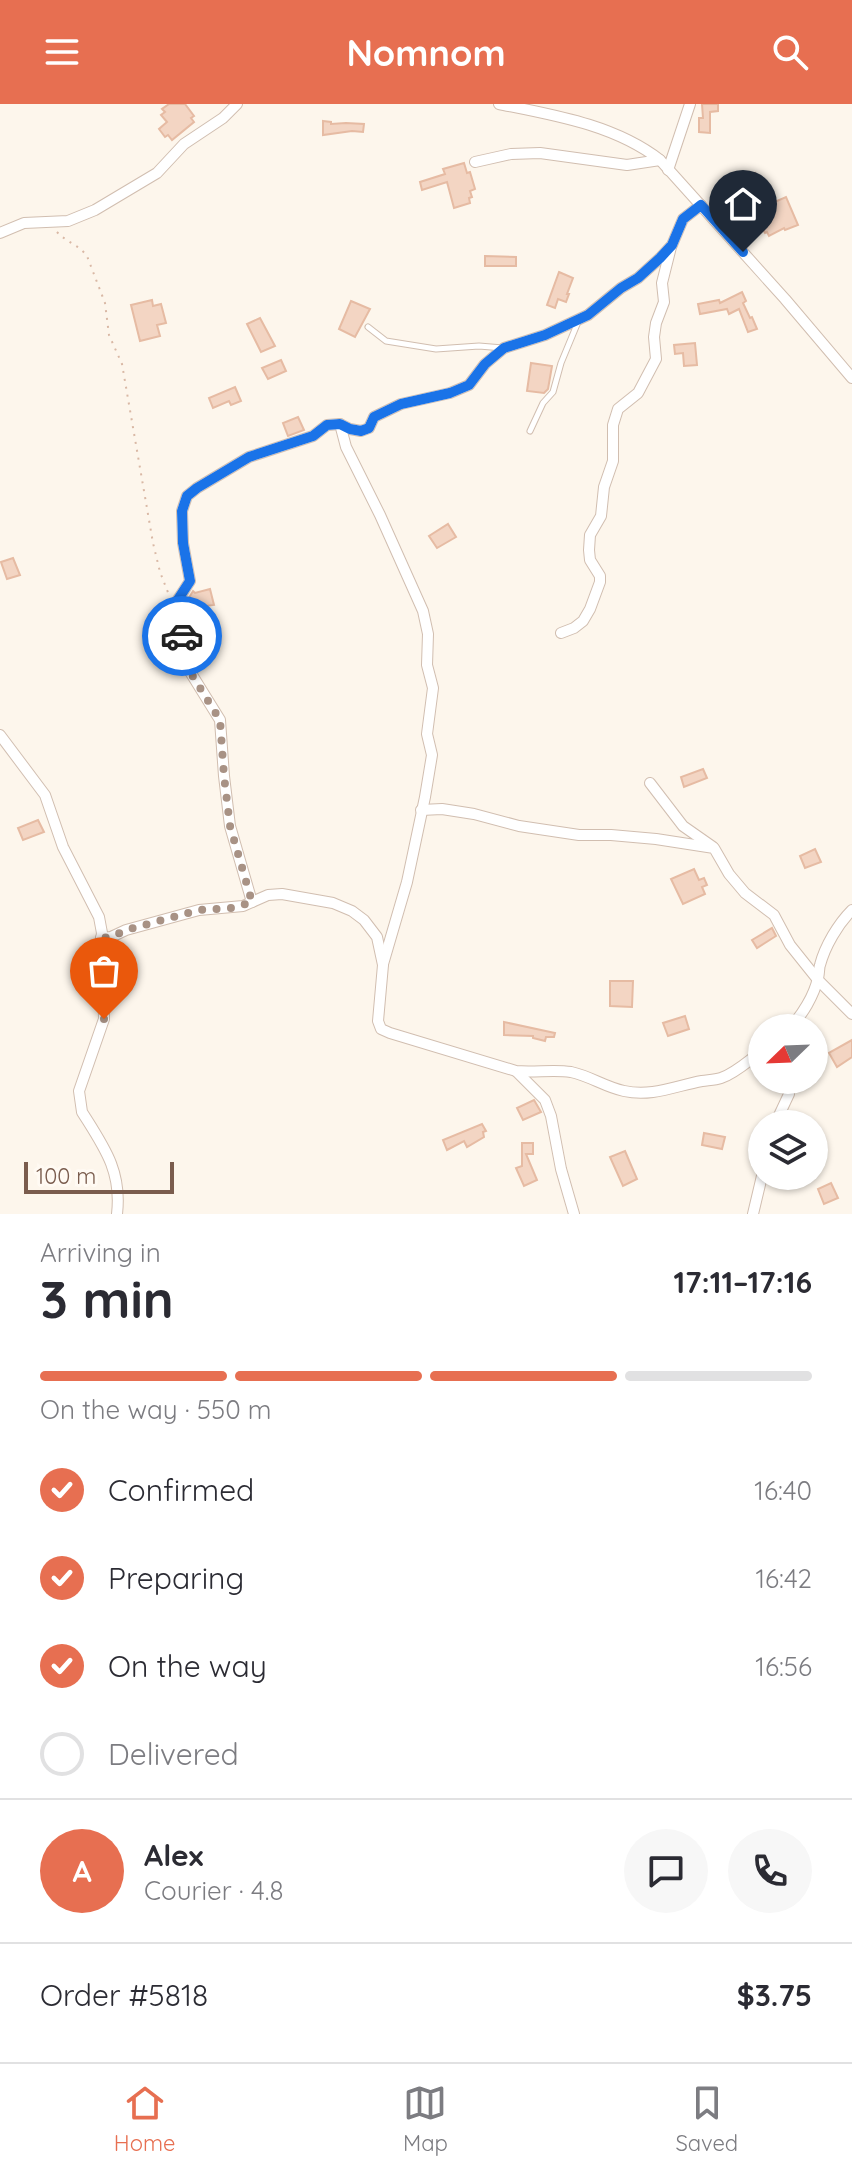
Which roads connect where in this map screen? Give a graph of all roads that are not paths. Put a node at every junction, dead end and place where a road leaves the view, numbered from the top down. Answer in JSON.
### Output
{"nodes":[{"id":1,"x":237,"y":104,"type":"edge"},
{"id":2,"x":499,"y":104,"type":"edge"},
{"id":3,"x":690,"y":104,"type":"edge"},
{"id":4,"x":660,"y":160,"type":"junction"},
{"id":5,"x":475,"y":162,"type":"dead end"},
{"id":6,"x":668,"y":170,"type":"junction"},
{"id":7,"x":701,"y":205,"type":"junction"},
{"id":8,"x":0,"y":233,"type":"edge"},
{"id":9,"x":672,"y":245,"type":"junction"},
{"id":10,"x":578,"y":321,"type":"junction"},
{"id":11,"x":368,"y":327,"type":"dead end"},
{"id":12,"x":504,"y":348,"type":"junction"},
{"id":13,"x":852,"y":378,"type":"edge"},
{"id":14,"x":340,"y":424,"type":"junction"},
{"id":15,"x":530,"y":431,"type":"dead end"},
{"id":16,"x":561,"y":633,"type":"dead end"},
{"id":17,"x":0,"y":735,"type":"edge"},
{"id":18,"x":650,"y":783,"type":"dead end"},
{"id":19,"x":421,"y":810,"type":"junction"},
{"id":20,"x":714,"y":848,"type":"junction"},
{"id":21,"x":252,"y":902,"type":"junction"},
{"id":22,"x":852,"y":910,"type":"edge"},
{"id":23,"x":101,"y":938,"type":"junction"},
{"id":24,"x":383,"y":965,"type":"junction"},
{"id":25,"x":818,"y":980,"type":"junction"},
{"id":26,"x":801,"y":1014,"type":"edge"},
{"id":27,"x":852,"y":1014,"type":"edge"},
{"id":28,"x":748,"y":1061,"type":"edge"},
{"id":29,"x":516,"y":1071,"type":"junction"},
{"id":30,"x":759,"y":1190,"type":"edge"},
{"id":31,"x":117,"y":1214,"type":"edge"},
{"id":32,"x":574,"y":1214,"type":"edge"},
{"id":33,"x":753,"y":1214,"type":"edge"}],
"edges":[{"from":1,"to":8,"type":"street"},
{"from":2,"to":4,"type":"street"},
{"from":3,"to":6,"type":"street"},
{"from":4,"to":5,"type":"street"},
{"from":4,"to":6,"type":"street"},
{"from":6,"to":7,"type":"street"},
{"from":7,"to":9,"type":"street"},
{"from":7,"to":13,"type":"street"},
{"from":9,"to":10,"type":"street"},
{"from":9,"to":16,"type":"street"},
{"from":10,"to":12,"type":"street"},
{"from":10,"to":15,"type":"lane"},
{"from":11,"to":12,"type":"lane"},
{"from":12,"to":14,"type":"street"},
{"from":14,"to":19,"type":"street"},
{"from":14,"to":21,"type":"street"},
{"from":17,"to":23,"type":"street"},
{"from":18,"to":20,"type":"street"},
{"from":19,"to":20,"type":"street"},
{"from":19,"to":24,"type":"street"},
{"from":20,"to":25,"type":"street"},
{"from":21,"to":23,"type":"street"},
{"from":21,"to":24,"type":"street"},
{"from":22,"to":25,"type":"street"},
{"from":23,"to":31,"type":"street"},
{"from":24,"to":29,"type":"street"},
{"from":25,"to":26,"type":"street"},
{"from":25,"to":27,"type":"street"},
{"from":28,"to":29,"type":"street"},
{"from":29,"to":32,"type":"street"},
{"from":30,"to":33,"type":"street"}]}
